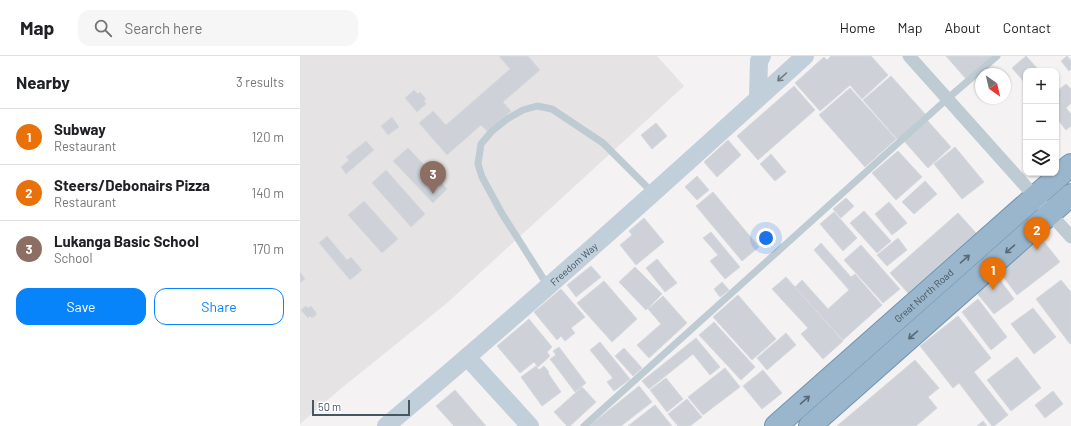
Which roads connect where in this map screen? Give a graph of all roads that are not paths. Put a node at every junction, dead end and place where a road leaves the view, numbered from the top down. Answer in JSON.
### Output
{"nodes":[{"id":1,"x":762,"y":56,"type":"edge"},
{"id":2,"x":805,"y":56,"type":"edge"},
{"id":3,"x":909,"y":56,"type":"edge"},
{"id":4,"x":997,"y":56,"type":"edge"},
{"id":5,"x":758,"y":98,"type":"junction"},
{"id":6,"x":947,"y":99,"type":"junction"},
{"id":7,"x":1071,"y":165,"type":"edge"},
{"id":8,"x":653,"y":193,"type":"junction"},
{"id":9,"x":1071,"y":195,"type":"edge"},
{"id":10,"x":1035,"y":197,"type":"junction"},
{"id":11,"x":1050,"y":214,"type":"junction"},
{"id":12,"x":1071,"y":237,"type":"edge"},
{"id":13,"x":548,"y":286,"type":"junction"},
{"id":14,"x":467,"y":358,"type":"junction"},
{"id":15,"x":386,"y":426,"type":"edge"},
{"id":16,"x":530,"y":426,"type":"edge"},
{"id":17,"x":584,"y":426,"type":"edge"},
{"id":18,"x":776,"y":426,"type":"edge"},
{"id":19,"x":810,"y":426,"type":"edge"}],
"edges":[{"from":1,"to":5,"type":"main road"},
{"from":2,"to":5,"type":"main road","name":"Freedom Way","one_way":true},
{"from":3,"to":6,"type":"street"},
{"from":4,"to":6,"type":"lane"},
{"from":5,"to":8,"type":"main road","name":"Freedom Way"},
{"from":6,"to":10,"type":"street"},
{"from":6,"to":17,"type":"lane"},
{"from":7,"to":10,"type":"highway","name":"Great North Road"},
{"from":8,"to":13,"type":"main road","name":"Freedom Way"},
{"from":8,"to":13,"type":"lane"},
{"from":9,"to":11,"type":"highway"},
{"from":10,"to":11,"type":"street"},
{"from":18,"to":10,"type":"highway","name":"Great North Road","one_way":true},
{"from":11,"to":12,"type":"street"},
{"from":11,"to":19,"type":"highway","one_way":true},
{"from":13,"to":14,"type":"main road","name":"Freedom Way"},
{"from":14,"to":15,"type":"main road","name":"Freedom Way"},
{"from":14,"to":16,"type":"main road"}]}
